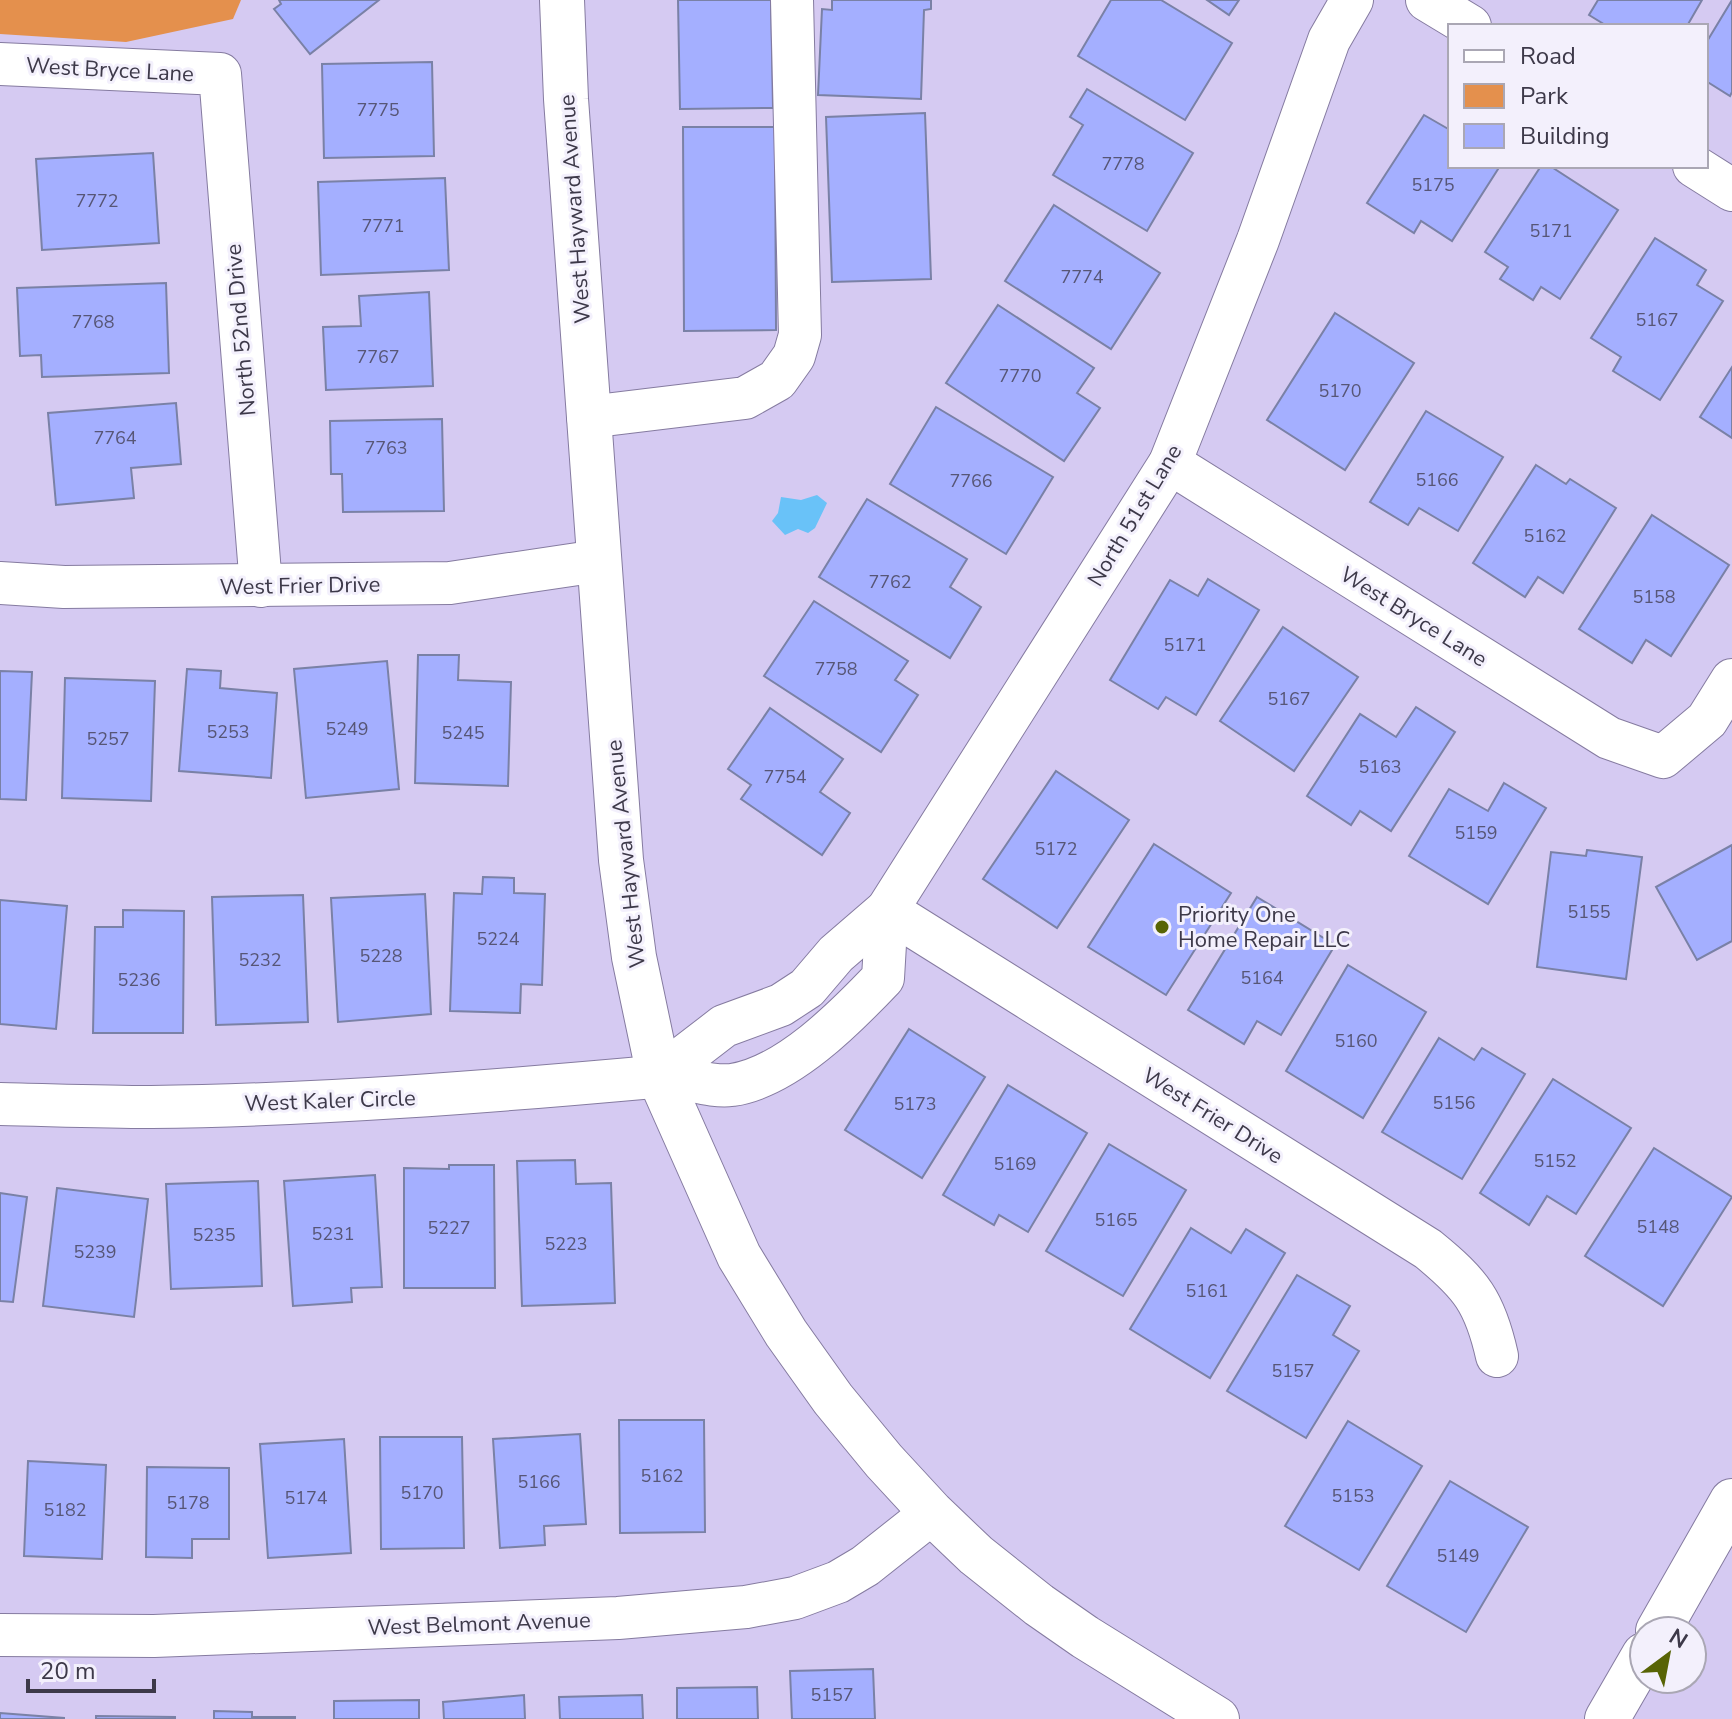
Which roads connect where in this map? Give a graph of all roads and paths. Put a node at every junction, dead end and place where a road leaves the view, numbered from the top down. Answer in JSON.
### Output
{"nodes":[{"id":1,"x":562,"y":0,"type":"edge"},
{"id":2,"x":792,"y":0,"type":"edge"},
{"id":3,"x":1352,"y":0,"type":"edge"},
{"id":4,"x":1427,"y":0,"type":"edge"},
{"id":5,"x":1467,"y":24,"type":"edge"},
{"id":6,"x":0,"y":64,"type":"edge"},
{"id":7,"x":220,"y":74,"type":"joint"},
{"id":8,"x":1697,"y":168,"type":"edge"},
{"id":9,"x":1732,"y":190,"type":"edge"},
{"id":10,"x":588,"y":417,"type":"junction"},
{"id":11,"x":1170,"y":463,"type":"junction"},
{"id":12,"x":598,"y":561,"type":"junction"},
{"id":13,"x":0,"y":583,"type":"edge"},
{"id":14,"x":261,"y":586,"type":"junction"},
{"id":15,"x":1732,"y":680,"type":"edge"},
{"id":16,"x":887,"y":910,"type":"junction"},
{"id":17,"x":659,"y":1076,"type":"junction"},
{"id":18,"x":0,"y":1104,"type":"edge"},
{"id":19,"x":1497,"y":1356,"type":"dead end"},
{"id":20,"x":1732,"y":1501,"type":"edge"},
{"id":21,"x":932,"y":1513,"type":"junction"},
{"id":22,"x":1667,"y":1615,"type":"edge"},
{"id":23,"x":0,"y":1635,"type":"edge"},
{"id":24,"x":1628,"y":1683,"type":"edge"},
{"id":25,"x":1217,"y":1719,"type":"edge"},
{"id":26,"x":1607,"y":1719,"type":"edge"}],
"edges":[{"from":1,"to":10,"type":"street","name":"West Hayward Avenue"},
{"from":2,"to":10,"type":"street"},
{"from":3,"to":11,"type":"street","name":"North 51st Lane"},
{"from":4,"to":5,"type":"street"},
{"from":6,"to":7,"type":"street","name":"West Bryce Lane"},
{"from":7,"to":14,"type":"street","name":"North 52nd Drive"},
{"from":8,"to":9,"type":"street"},
{"from":10,"to":12,"type":"street","name":"West Hayward Avenue"},
{"from":11,"to":15,"type":"street","name":"West Bryce Lane"},
{"from":11,"to":16,"type":"street","name":"North 51st Lane"},
{"from":12,"to":14,"type":"street","name":"West Frier Drive"},
{"from":12,"to":17,"type":"street","name":"West Hayward Avenue"},
{"from":13,"to":14,"type":"street","name":"West Frier Drive"},
{"from":16,"to":17,"type":"street","name":"North 51st Lane"},
{"from":16,"to":17,"type":"street","name":"North 51st Lane"},
{"from":16,"to":19,"type":"street","name":"West Frier Drive"},
{"from":17,"to":18,"type":"street","name":"West Kaler Circle"},
{"from":17,"to":21,"type":"street","name":"West Hayward Avenue"},
{"from":20,"to":22,"type":"street"},
{"from":21,"to":23,"type":"street","name":"West Belmont Avenue"},
{"from":21,"to":25,"type":"street","name":"West Hayward Avenue"},
{"from":24,"to":26,"type":"street"}]}
